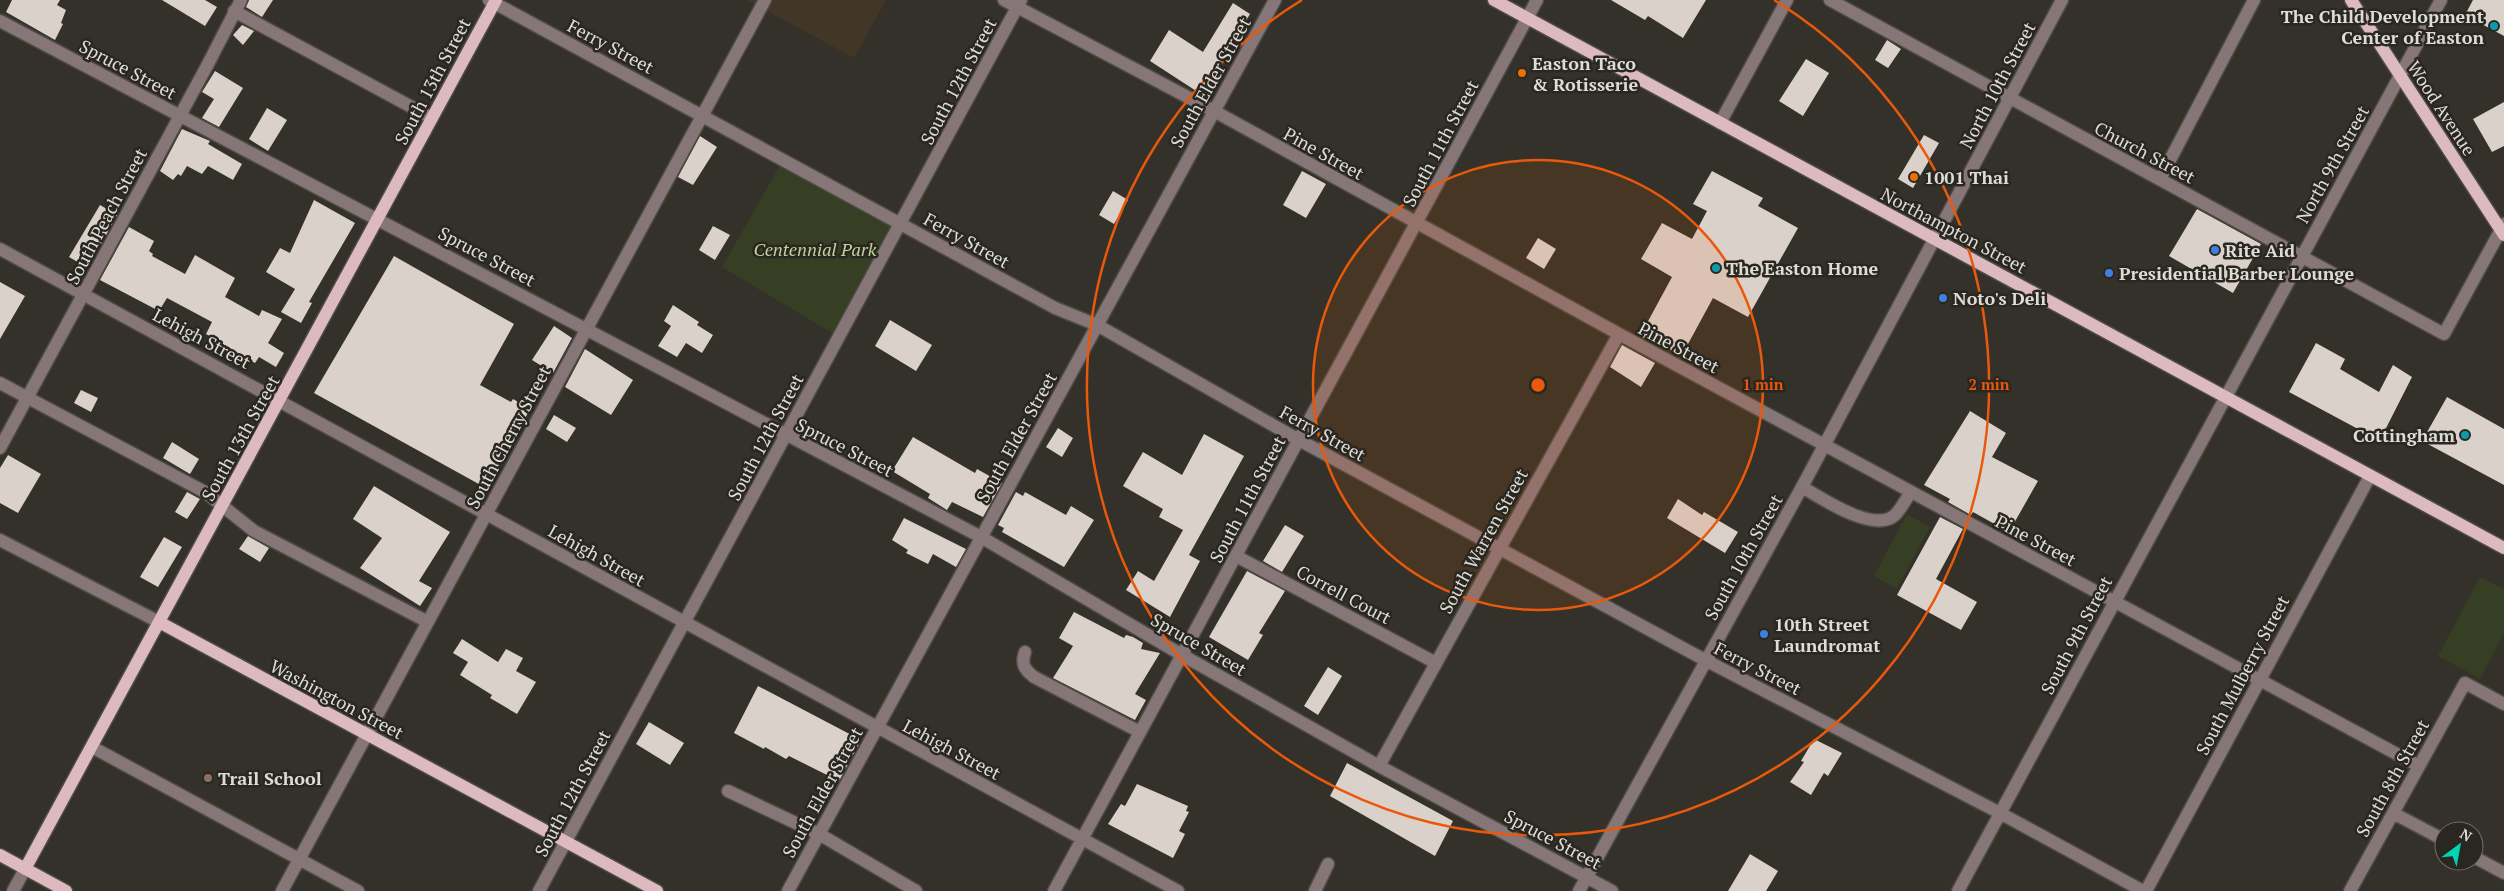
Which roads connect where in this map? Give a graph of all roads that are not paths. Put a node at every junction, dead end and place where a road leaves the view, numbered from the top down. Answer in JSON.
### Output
{"nodes":[{"id":1,"x":241,"y":0,"type":"edge"},
{"id":2,"x":765,"y":0,"type":"edge"},
{"id":3,"x":1004,"y":0,"type":"edge"},
{"id":4,"x":1275,"y":0,"type":"edge"},
{"id":5,"x":1494,"y":0,"type":"edge"},
{"id":6,"x":1537,"y":0,"type":"edge"},
{"id":7,"x":1786,"y":0,"type":"edge"},
{"id":8,"x":1830,"y":0,"type":"edge"},
{"id":9,"x":2062,"y":0,"type":"edge"},
{"id":10,"x":2254,"y":0,"type":"edge"},
{"id":11,"x":2351,"y":0,"type":"edge"},
{"id":12,"x":2441,"y":0,"type":"edge"},
{"id":13,"x":493,"y":1,"type":"edge"},
{"id":14,"x":1019,"y":4,"type":"edge"},
{"id":15,"x":234,"y":12,"type":"junction"},
{"id":16,"x":1527,"y":18,"type":"junction"},
{"id":17,"x":0,"y":21,"type":"edge"},
{"id":18,"x":2400,"y":76,"type":"junction"},
{"id":19,"x":2009,"y":98,"type":"junction"},
{"id":20,"x":1214,"y":112,"type":"junction"},
{"id":21,"x":180,"y":116,"type":"junction"},
{"id":22,"x":702,"y":116,"type":"junction"},
{"id":23,"x":432,"y":118,"type":"junction"},
{"id":24,"x":1720,"y":123,"type":"junction"},
{"id":25,"x":2160,"y":179,"type":"junction"},
{"id":26,"x":377,"y":219,"type":"junction"},
{"id":27,"x":900,"y":224,"type":"junction"},
{"id":28,"x":1416,"y":224,"type":"junction"},
{"id":29,"x":2503,"y":230,"type":"edge"},
{"id":30,"x":1933,"y":238,"type":"junction"},
{"id":31,"x":0,"y":249,"type":"edge"},
{"id":32,"x":2301,"y":256,"type":"junction"},
{"id":33,"x":84,"y":294,"type":"junction"},
{"id":34,"x":1097,"y":325,"type":"junction"},
{"id":35,"x":587,"y":329,"type":"junction"},
{"id":36,"x":1619,"y":334,"type":"junction"},
{"id":37,"x":0,"y":383,"type":"edge"},
{"id":38,"x":2225,"y":396,"type":"junction"},
{"id":39,"x":28,"y":398,"type":"junction"},
{"id":40,"x":280,"y":400,"type":"junction"},
{"id":41,"x":786,"y":436,"type":"junction"},
{"id":42,"x":1298,"y":440,"type":"junction"},
{"id":43,"x":1824,"y":446,"type":"junction"},
{"id":44,"x":0,"y":448,"type":"edge"},
{"id":45,"x":2370,"y":476,"type":"junction"},
{"id":46,"x":1802,"y":487,"type":"junction"},
{"id":47,"x":1911,"y":492,"type":"junction"},
{"id":48,"x":222,"y":506,"type":"junction"},
{"id":49,"x":487,"y":514,"type":"junction"},
{"id":50,"x":981,"y":537,"type":"junction"},
{"id":51,"x":0,"y":540,"type":"edge"},
{"id":52,"x":2504,"y":548,"type":"edge"},
{"id":53,"x":1499,"y":549,"type":"junction"},
{"id":54,"x":1236,"y":556,"type":"junction"},
{"id":55,"x":2114,"y":602,"type":"junction"},
{"id":56,"x":159,"y":622,"type":"junction"},
{"id":57,"x":428,"y":622,"type":"junction"},
{"id":58,"x":684,"y":624,"type":"junction"},
{"id":59,"x":1025,"y":652,"type":"dead end"},
{"id":60,"x":1182,"y":655,"type":"junction"},
{"id":61,"x":1705,"y":660,"type":"junction"},
{"id":62,"x":1436,"y":663,"type":"junction"},
{"id":63,"x":2259,"y":680,"type":"junction"},
{"id":64,"x":2504,"y":704,"type":"edge"},
{"id":65,"x":877,"y":729,"type":"junction"},
{"id":66,"x":1140,"y":732,"type":"junction"},
{"id":67,"x":367,"y":735,"type":"junction"},
{"id":68,"x":92,"y":747,"type":"junction"},
{"id":69,"x":1379,"y":766,"type":"junction"},
{"id":70,"x":2419,"y":766,"type":"junction"},
{"id":71,"x":728,"y":791,"type":"dead end"},
{"id":72,"x":2000,"y":812,"type":"junction"},
{"id":73,"x":2393,"y":813,"type":"junction"},
{"id":74,"x":819,"y":834,"type":"junction"},
{"id":75,"x":2434,"y":835,"type":"edge"},
{"id":76,"x":1082,"y":840,"type":"junction"},
{"id":77,"x":566,"y":842,"type":"junction"},
{"id":78,"x":0,"y":855,"type":"edge"},
{"id":79,"x":300,"y":859,"type":"junction"},
{"id":80,"x":2484,"y":862,"type":"edge"},
{"id":81,"x":1328,"y":864,"type":"dead end"},
{"id":82,"x":25,"y":869,"type":"junction"},
{"id":83,"x":2504,"y":873,"type":"edge"},
{"id":84,"x":1586,"y":877,"type":"junction"},
{"id":85,"x":13,"y":891,"type":"edge"},
{"id":86,"x":66,"y":891,"type":"edge"},
{"id":87,"x":282,"y":891,"type":"edge"},
{"id":88,"x":358,"y":891,"type":"edge"},
{"id":89,"x":539,"y":891,"type":"edge"},
{"id":90,"x":657,"y":891,"type":"edge"},
{"id":91,"x":788,"y":891,"type":"edge"},
{"id":92,"x":916,"y":891,"type":"edge"},
{"id":93,"x":1054,"y":891,"type":"edge"},
{"id":94,"x":1178,"y":891,"type":"edge"},
{"id":95,"x":1315,"y":891,"type":"edge"},
{"id":96,"x":1579,"y":891,"type":"edge"},
{"id":97,"x":1612,"y":891,"type":"edge"},
{"id":98,"x":1958,"y":891,"type":"edge"},
{"id":99,"x":2145,"y":891,"type":"edge"},
{"id":100,"x":2350,"y":891,"type":"edge"}],
"edges":[{"from":1,"to":15,"type":"street","name":"South Peach Street"},
{"from":2,"to":22,"type":"street","name":"South Cherry Street"},
{"from":3,"to":14,"type":"street","name":"Pine Street"},
{"from":4,"to":20,"type":"street","name":"South Elder Street"},
{"from":5,"to":16,"type":"main road","name":"Northampton Street"},
{"from":6,"to":16,"type":"street","name":"South 11th Street"},
{"from":7,"to":24,"type":"street"},
{"from":8,"to":19,"type":"street","name":"Church Street"},
{"from":9,"to":19,"type":"street","name":"North 10th Street"},
{"from":10,"to":25,"type":"street"},
{"from":11,"to":18,"type":"main road","name":"Wood Avenue"},
{"from":12,"to":18,"type":"street","name":"North 9th Street"},
{"from":13,"to":22,"type":"street","name":"Ferry Street"},
{"from":13,"to":23,"type":"main road","name":"South 13th Street"},
{"from":14,"to":20,"type":"street","name":"Pine Street"},
{"from":14,"to":27,"type":"street","name":"South 12th Street"},
{"from":15,"to":21,"type":"street","name":"South Peach Street"},
{"from":15,"to":23,"type":"street"},
{"from":16,"to":24,"type":"main road","name":"Northampton Street"},
{"from":16,"to":28,"type":"street","name":"South 11th Street"},
{"from":17,"to":21,"type":"street","name":"Spruce Street"},
{"from":18,"to":29,"type":"main road","name":"Wood Avenue"},
{"from":18,"to":32,"type":"street","name":"North 9th Street"},
{"from":19,"to":25,"type":"street","name":"Church Street"},
{"from":19,"to":30,"type":"street","name":"North 10th Street"},
{"from":20,"to":28,"type":"street","name":"Pine Street"},
{"from":20,"to":34,"type":"street","name":"South Elder Street"},
{"from":21,"to":26,"type":"street","name":"Spruce Street"},
{"from":21,"to":33,"type":"street","name":"South Peach Street"},
{"from":22,"to":27,"type":"street","name":"Ferry Street"},
{"from":22,"to":35,"type":"street","name":"South Cherry Street"},
{"from":23,"to":26,"type":"main road","name":"South 13th Street"},
{"from":24,"to":30,"type":"main road","name":"Northampton Street"},
{"from":25,"to":32,"type":"street","name":"Church Street"},
{"from":26,"to":35,"type":"street","name":"Spruce Street"},
{"from":26,"to":40,"type":"main road","name":"South 13th Street"},
{"from":27,"to":34,"type":"street","name":"Ferry Street"},
{"from":27,"to":41,"type":"street","name":"South 12th Street"},
{"from":28,"to":36,"type":"street","name":"Pine Street"},
{"from":28,"to":42,"type":"street","name":"South 11th Street"},
{"from":29,"to":32,"type":"street","name":"Church Street"},
{"from":30,"to":38,"type":"main road","name":"Northampton Street"},
{"from":30,"to":43,"type":"street","name":"South 10th Street"},
{"from":31,"to":33,"type":"street","name":"Lehigh Street"},
{"from":32,"to":38,"type":"street","name":"North 9th Street"},
{"from":33,"to":39,"type":"street","name":"South Peach Street"},
{"from":33,"to":40,"type":"street","name":"Lehigh Street"},
{"from":34,"to":42,"type":"street","name":"Ferry Street"},
{"from":34,"to":50,"type":"street","name":"South Elder Street"},
{"from":35,"to":41,"type":"street","name":"Spruce Street"},
{"from":35,"to":49,"type":"street","name":"South Cherry Street"},
{"from":36,"to":43,"type":"street","name":"Pine Street"},
{"from":36,"to":53,"type":"street","name":"South Warren Street"},
{"from":37,"to":39,"type":"street"},
{"from":38,"to":45,"type":"main road","name":"Northampton Street"},
{"from":38,"to":55,"type":"street","name":"South 9th Street"},
{"from":39,"to":44,"type":"street","name":"South Peach Street"},
{"from":39,"to":48,"type":"street"},
{"from":40,"to":48,"type":"main road","name":"South 13th Street"},
{"from":40,"to":49,"type":"street","name":"Lehigh Street"},
{"from":41,"to":50,"type":"street","name":"Spruce Street"},
{"from":41,"to":58,"type":"street","name":"South 12th Street"},
{"from":42,"to":53,"type":"street","name":"Ferry Street"},
{"from":42,"to":54,"type":"street","name":"South 11th Street"},
{"from":43,"to":46,"type":"street","name":"South 10th Street"},
{"from":43,"to":47,"type":"street","name":"Pine Street"},
{"from":45,"to":52,"type":"main road","name":"Northampton Street"},
{"from":45,"to":63,"type":"street","name":"South Mulberry Street"},
{"from":46,"to":47,"type":"street"},
{"from":46,"to":61,"type":"street","name":"South 10th Street"},
{"from":47,"to":55,"type":"street","name":"Pine Street"},
{"from":48,"to":56,"type":"main road","name":"South 13th Street"},
{"from":48,"to":57,"type":"street"},
{"from":49,"to":57,"type":"street","name":"South Cherry Street"},
{"from":49,"to":58,"type":"street","name":"Lehigh Street"},
{"from":50,"to":60,"type":"street","name":"Spruce Street"},
{"from":50,"to":65,"type":"street","name":"South Elder Street"},
{"from":51,"to":56,"type":"street","name":"Washington Street"},
{"from":53,"to":61,"type":"street","name":"Ferry Street"},
{"from":53,"to":62,"type":"street","name":"South Warren Street"},
{"from":54,"to":60,"type":"street","name":"South 11th Street"},
{"from":54,"to":62,"type":"street","name":"Correll Court"},
{"from":55,"to":63,"type":"street","name":"Pine Street"},
{"from":55,"to":72,"type":"street","name":"South 9th Street"},
{"from":56,"to":67,"type":"main road","name":"Washington Street"},
{"from":56,"to":68,"type":"main road","name":"South 13th Street"},
{"from":57,"to":67,"type":"street","name":"South Cherry Street"},
{"from":58,"to":65,"type":"street","name":"Lehigh Street"},
{"from":58,"to":77,"type":"street","name":"South 12th Street"},
{"from":59,"to":66,"type":"street"},
{"from":60,"to":66,"type":"street","name":"South 11th Street"},
{"from":60,"to":69,"type":"street","name":"Spruce Street"},
{"from":61,"to":72,"type":"street","name":"Ferry Street"},
{"from":61,"to":84,"type":"street","name":"South 10th Street"},
{"from":62,"to":69,"type":"street","name":"South Warren Street"},
{"from":63,"to":70,"type":"street","name":"Pine Street"},
{"from":63,"to":99,"type":"street","name":"South Mulberry Street"},
{"from":64,"to":70,"type":"street","name":"South 8th Street"},
{"from":65,"to":74,"type":"street","name":"South Elder Street"},
{"from":65,"to":76,"type":"street","name":"Lehigh Street"},
{"from":66,"to":76,"type":"street","name":"South 11th Street"},
{"from":67,"to":77,"type":"main road","name":"Washington Street"},
{"from":67,"to":79,"type":"street","name":"South Cherry Street"},
{"from":68,"to":79,"type":"street"},
{"from":68,"to":82,"type":"main road","name":"South 13th Street"},
{"from":69,"to":84,"type":"street","name":"Spruce Street"},
{"from":70,"to":73,"type":"street","name":"South 8th Street"},
{"from":71,"to":74,"type":"street"},
{"from":72,"to":98,"type":"street","name":"South 9th Street"},
{"from":72,"to":99,"type":"street","name":"Ferry Street"},
{"from":73,"to":75,"type":"street"},
{"from":73,"to":100,"type":"street","name":"South 8th Street"},
{"from":74,"to":91,"type":"street","name":"South Elder Street"},
{"from":74,"to":92,"type":"street"},
{"from":76,"to":93,"type":"street","name":"South 11th Street"},
{"from":76,"to":94,"type":"street","name":"Lehigh Street"},
{"from":77,"to":89,"type":"street","name":"South 12th Street"},
{"from":77,"to":90,"type":"main road","name":"Washington Street"},
{"from":78,"to":82,"type":"main road"},
{"from":79,"to":87,"type":"street","name":"South Cherry Street"},
{"from":79,"to":88,"type":"street"},
{"from":80,"to":83,"type":"street"},
{"from":81,"to":95,"type":"street"},
{"from":82,"to":85,"type":"street","name":"South 13th Street"},
{"from":82,"to":86,"type":"main road"},
{"from":84,"to":96,"type":"street","name":"South 10th Street"},
{"from":84,"to":97,"type":"street","name":"Spruce Street"}]}
